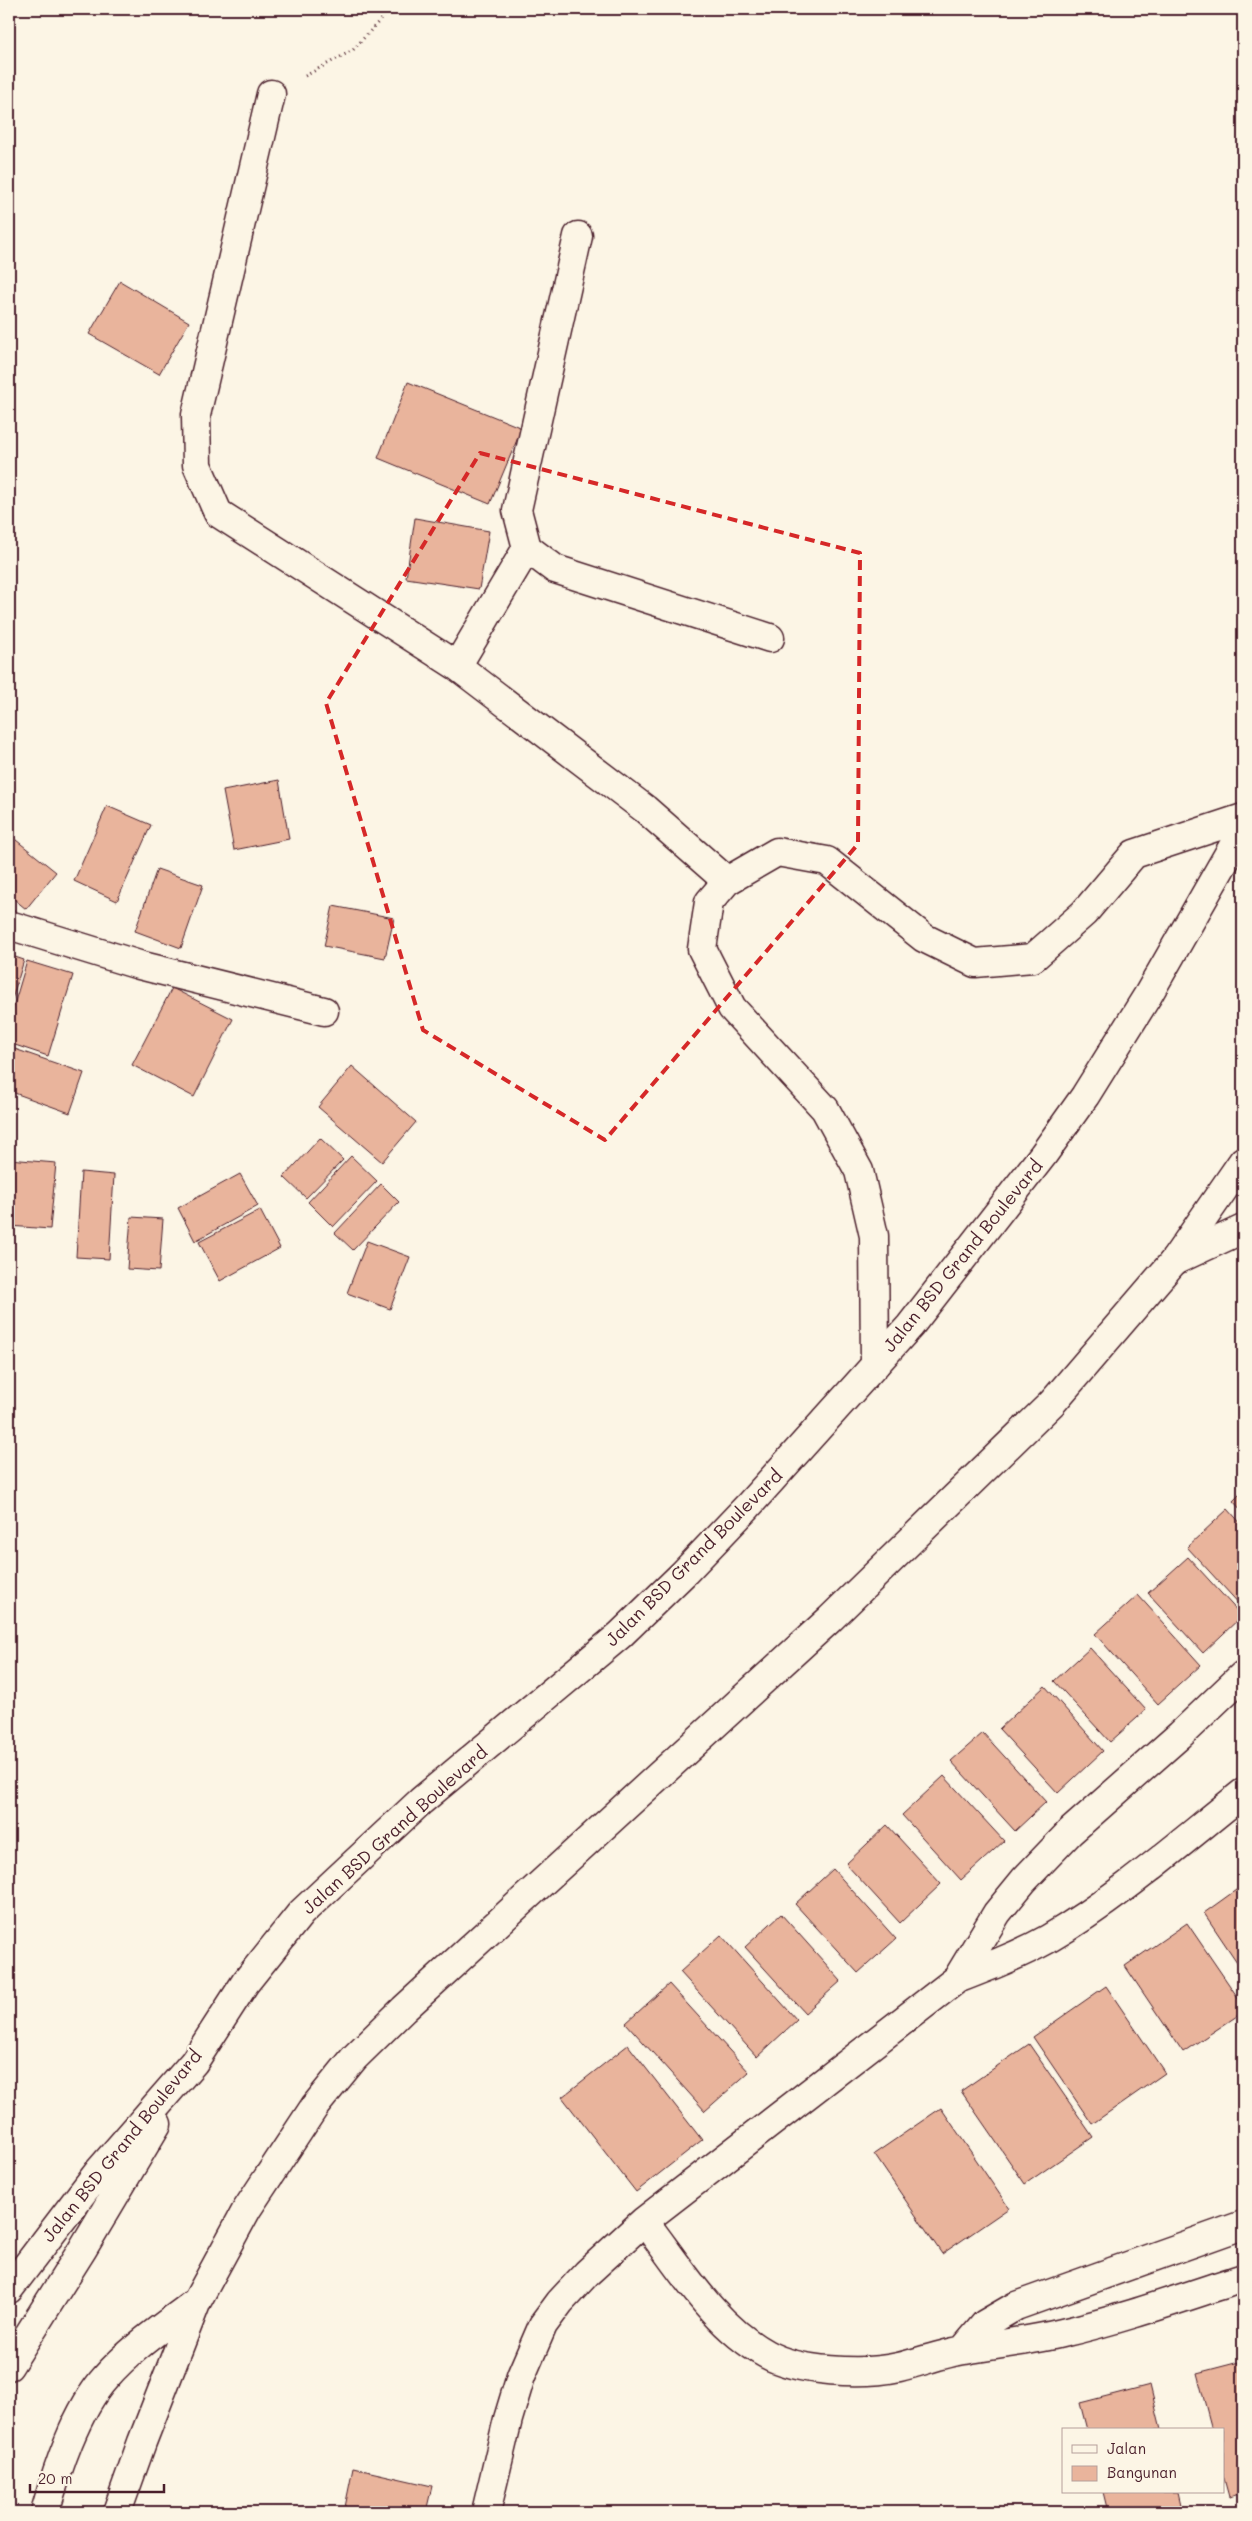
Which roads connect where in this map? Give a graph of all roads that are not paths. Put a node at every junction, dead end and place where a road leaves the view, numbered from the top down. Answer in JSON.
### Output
{"nodes":[{"id":1,"x":271,"y":94,"type":"road end"},
{"id":2,"x":578,"y":236,"type":"dead end"},
{"id":3,"x":527,"y":548,"type":"junction"},
{"id":4,"x":770,"y":638,"type":"dead end"},
{"id":5,"x":457,"y":666,"type":"junction"},
{"id":6,"x":1243,"y":818,"type":"edge"},
{"id":7,"x":1243,"y":828,"type":"edge"},
{"id":8,"x":727,"y":881,"type":"junction"},
{"id":9,"x":9,"y":925,"type":"edge"},
{"id":10,"x":324,"y":1011,"type":"dead end"},
{"id":11,"x":1243,"y":1161,"type":"edge"},
{"id":12,"x":1243,"y":1229,"type":"edge"},
{"id":13,"x":1174,"y":1261,"type":"junction"},
{"id":14,"x":875,"y":1365,"type":"junction"},
{"id":15,"x":1243,"y":1675,"type":"edge"},
{"id":16,"x":1243,"y":1793,"type":"edge"},
{"id":17,"x":957,"y":1978,"type":"junction"},
{"id":18,"x":194,"y":2062,"type":"junction"},
{"id":19,"x":644,"y":2220,"type":"junction"},
{"id":20,"x":1243,"y":2225,"type":"edge"},
{"id":21,"x":1243,"y":2278,"type":"edge"},
{"id":22,"x":9,"y":2289,"type":"edge"},
{"id":23,"x":197,"y":2301,"type":"junction"},
{"id":24,"x":964,"y":2350,"type":"junction"},
{"id":25,"x":9,"y":2366,"type":"edge"},
{"id":26,"x":45,"y":2512,"type":"edge"},
{"id":27,"x":117,"y":2512,"type":"edge"},
{"id":28,"x":486,"y":2512,"type":"edge"}],
"edges":[{"from":1,"to":5,"type":"street"},
{"from":2,"to":3,"type":"street"},
{"from":3,"to":4,"type":"street"},
{"from":3,"to":5,"type":"street"},
{"from":5,"to":8,"type":"street"},
{"from":6,"to":8,"type":"street"},
{"from":7,"to":14,"type":"street","name":"Jalan BSD Grand Boulevard"},
{"from":8,"to":14,"type":"street"},
{"from":9,"to":10,"type":"street"},
{"from":11,"to":13,"type":"street"},
{"from":12,"to":13,"type":"street"},
{"from":13,"to":23,"type":"street"},
{"from":14,"to":18,"type":"street","name":"Jalan BSD Grand Boulevard"},
{"from":15,"to":17,"type":"street"},
{"from":16,"to":17,"type":"street"},
{"from":17,"to":19,"type":"street"},
{"from":18,"to":22,"type":"street","name":"Jalan BSD Grand Boulevard"},
{"from":18,"to":25,"type":"street"},
{"from":19,"to":24,"type":"street"},
{"from":19,"to":28,"type":"street"},
{"from":20,"to":24,"type":"street"},
{"from":21,"to":24,"type":"street"},
{"from":23,"to":26,"type":"street"},
{"from":23,"to":27,"type":"street"}]}
